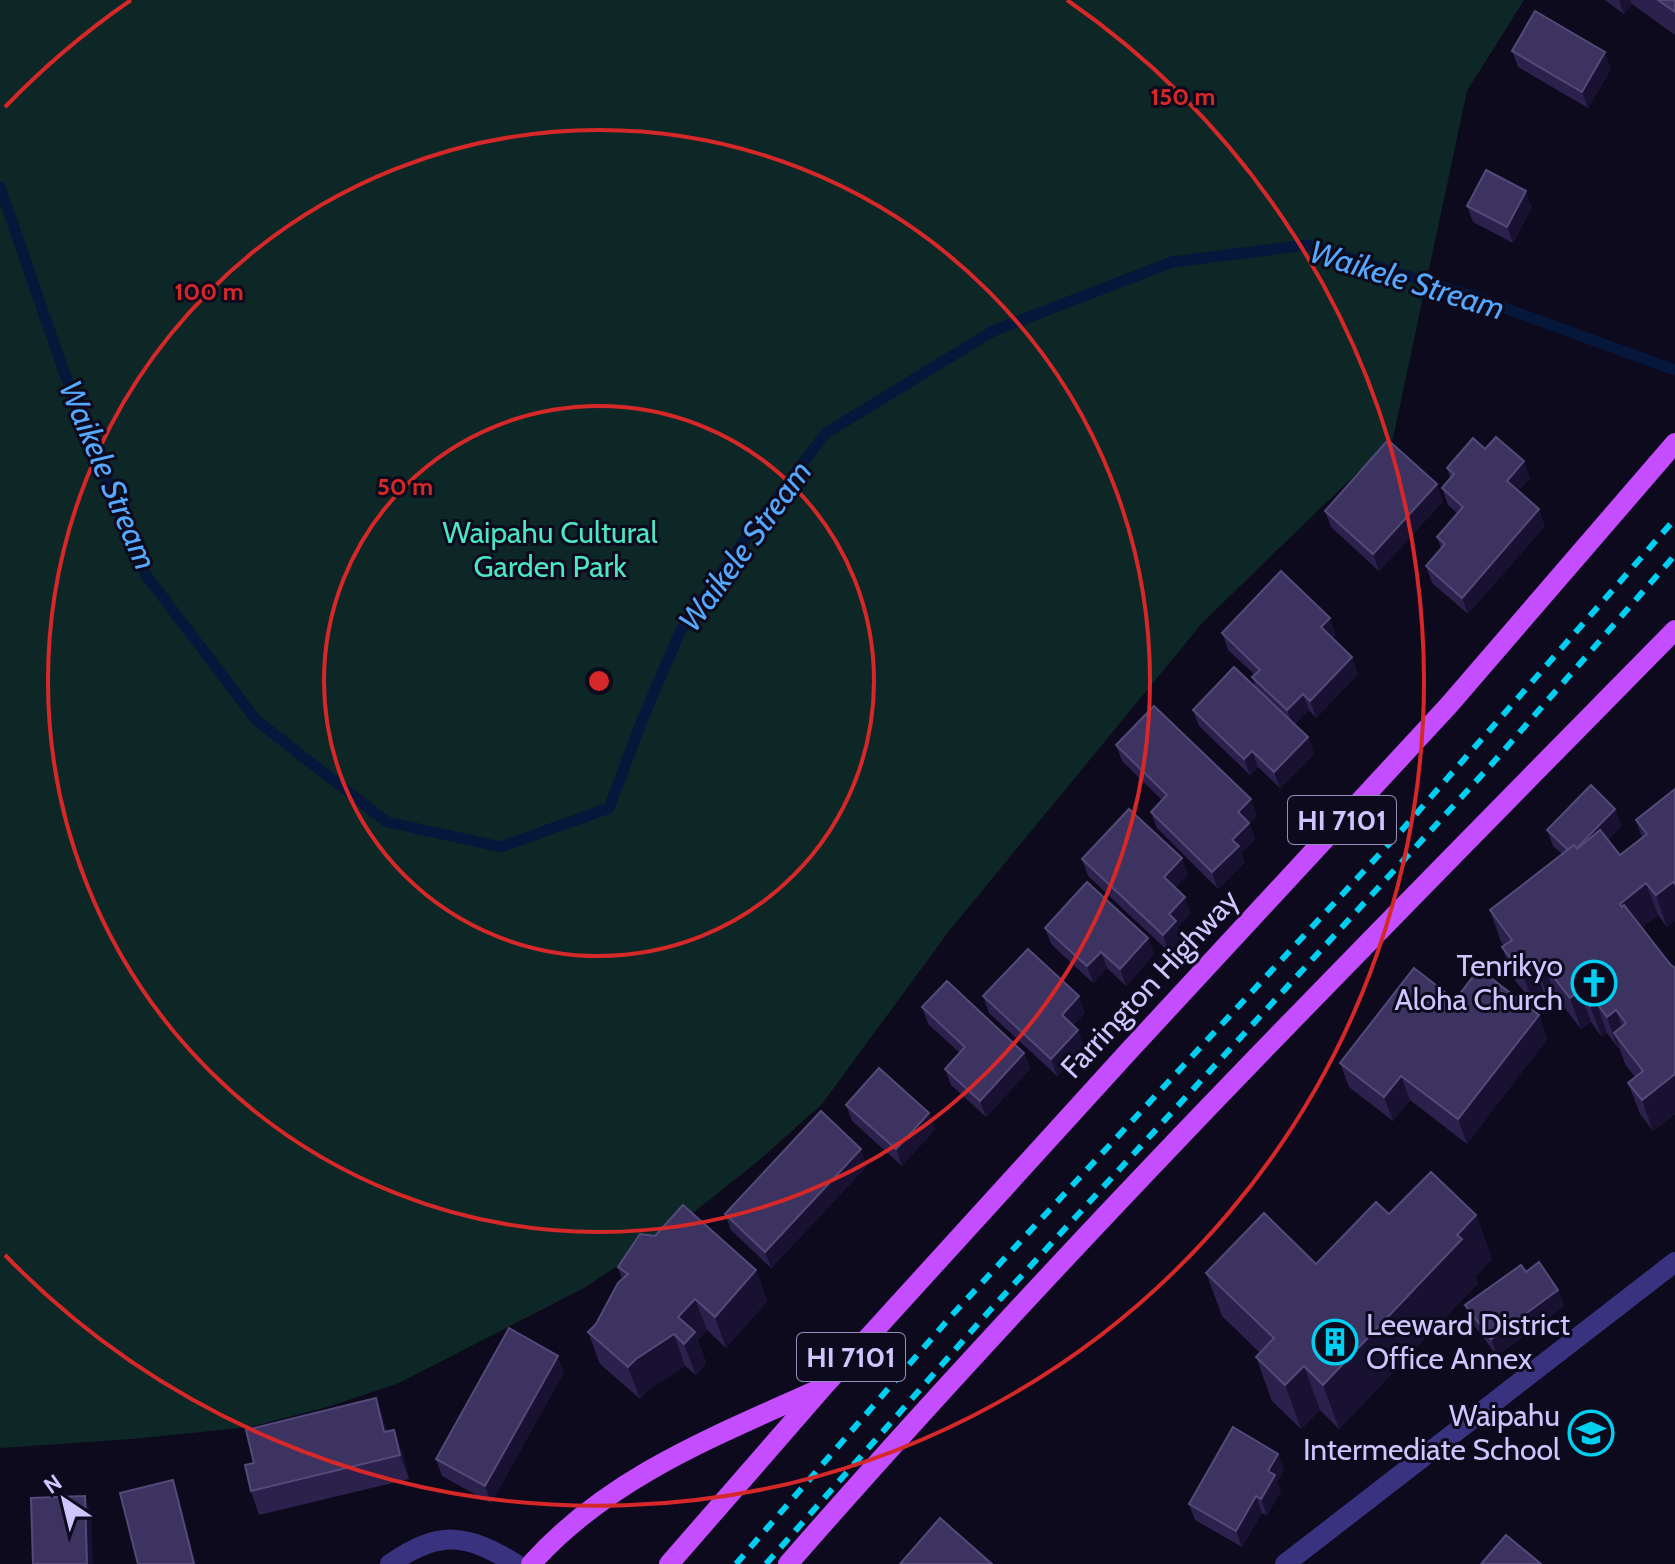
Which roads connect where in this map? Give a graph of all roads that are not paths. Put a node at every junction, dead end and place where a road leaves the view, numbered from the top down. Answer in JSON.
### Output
{"nodes":[{"id":1,"x":1675,"y":443,"type":"edge"},
{"id":2,"x":1675,"y":630,"type":"edge"},
{"id":3,"x":1675,"y":1262,"type":"edge"},
{"id":4,"x":824,"y":1386,"type":"junction"},
{"id":5,"x":390,"y":1564,"type":"edge"},
{"id":6,"x":516,"y":1564,"type":"edge"},
{"id":7,"x":531,"y":1564,"type":"edge"},
{"id":8,"x":669,"y":1564,"type":"edge"},
{"id":9,"x":788,"y":1564,"type":"edge"},
{"id":10,"x":1285,"y":1564,"type":"edge"}],
"edges":[{"from":1,"to":4,"type":"main road","name":"Farrington Highway","number":"HI 7101"},
{"from":2,"to":9,"type":"main road","number":"HI 7101"},
{"from":3,"to":10,"type":"street"},
{"from":4,"to":7,"type":"main road"},
{"from":4,"to":8,"type":"main road","name":"Farrington Highway","number":"HI 7101"},
{"from":5,"to":6,"type":"street"}]}
